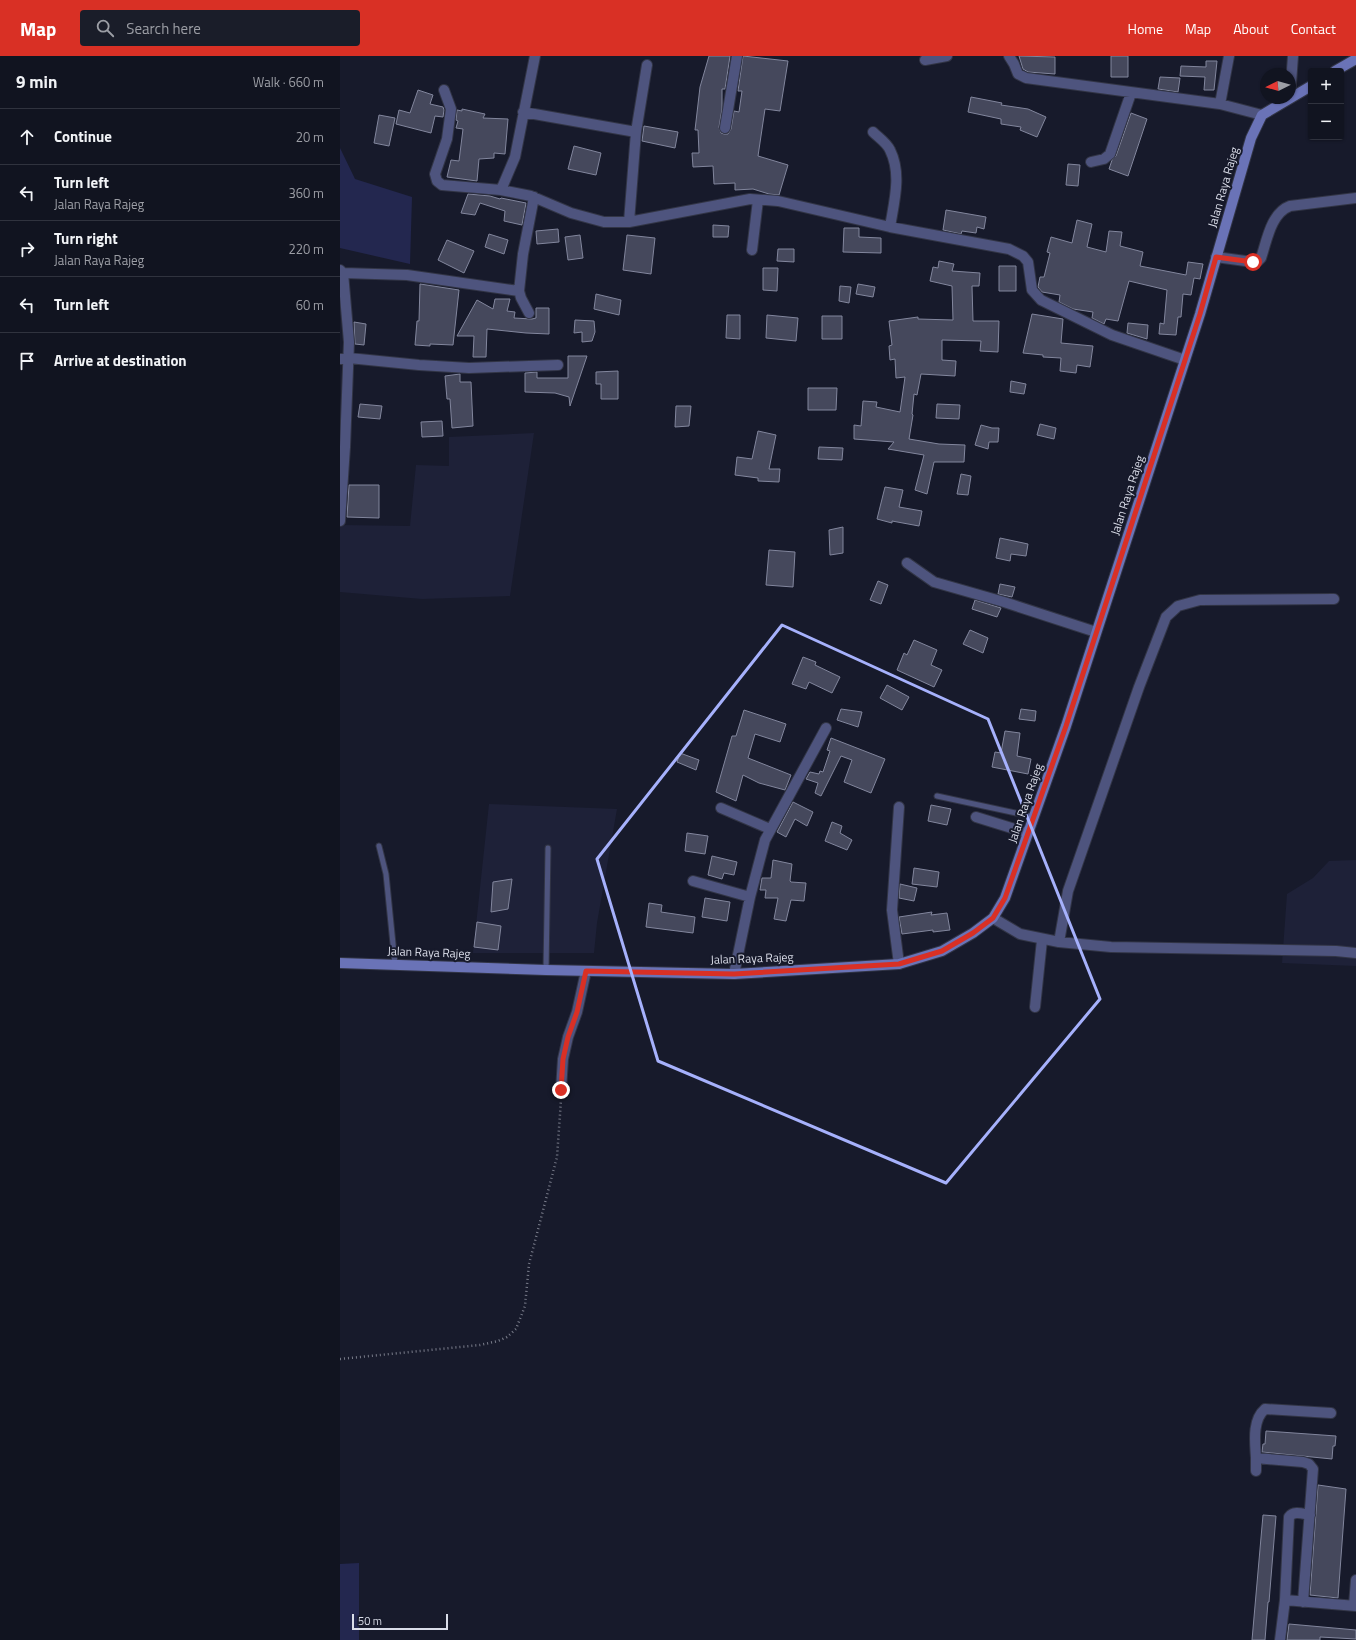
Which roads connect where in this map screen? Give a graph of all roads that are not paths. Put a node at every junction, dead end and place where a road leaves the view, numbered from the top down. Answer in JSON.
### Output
{"nodes":[{"id":1,"x":535,"y":56,"type":"edge"},
{"id":2,"x":737,"y":56,"type":"edge"},
{"id":3,"x":947,"y":56,"type":"edge"},
{"id":4,"x":1009,"y":56,"type":"edge"},
{"id":5,"x":1229,"y":56,"type":"edge"},
{"id":6,"x":1293,"y":56,"type":"edge"},
{"id":7,"x":1356,"y":58,"type":"edge"},
{"id":8,"x":925,"y":60,"type":"dead end"},
{"id":9,"x":647,"y":65,"type":"dead end"},
{"id":10,"x":1292,"y":68,"type":"edge"},
{"id":11,"x":1340,"y":68,"type":"edge"},
{"id":12,"x":1308,"y":88,"type":"edge"},
{"id":13,"x":444,"y":90,"type":"dead end"},
{"id":14,"x":1131,"y":93,"type":"junction"},
{"id":15,"x":1296,"y":95,"type":"edge"},
{"id":16,"x":1220,"y":104,"type":"junction"},
{"id":17,"x":1280,"y":104,"type":"edge"},
{"id":18,"x":523,"y":112,"type":"junction"},
{"id":19,"x":1262,"y":115,"type":"junction"},
{"id":20,"x":725,"y":128,"type":"dead end"},
{"id":21,"x":636,"y":132,"type":"junction"},
{"id":22,"x":872,"y":132,"type":"dead end"},
{"id":23,"x":1091,"y":162,"type":"dead end"},
{"id":24,"x":501,"y":190,"type":"junction"},
{"id":25,"x":534,"y":197,"type":"junction"},
{"id":26,"x":1356,"y":198,"type":"edge"},
{"id":27,"x":758,"y":200,"type":"junction"},
{"id":28,"x":629,"y":222,"type":"junction"},
{"id":29,"x":890,"y":227,"type":"junction"},
{"id":30,"x":752,"y":250,"type":"dead end"},
{"id":31,"x":1216,"y":257,"type":"junction"},
{"id":32,"x":341,"y":272,"type":"edge"},
{"id":33,"x":519,"y":291,"type":"junction"},
{"id":34,"x":529,"y":313,"type":"dead end"},
{"id":35,"x":344,"y":358,"type":"edge"},
{"id":36,"x":1185,"y":360,"type":"junction"},
{"id":37,"x":558,"y":365,"type":"dead end"},
{"id":38,"x":343,"y":447,"type":"edge"},
{"id":39,"x":340,"y":521,"type":"edge"},
{"id":40,"x":907,"y":564,"type":"dead end"},
{"id":41,"x":1334,"y":599,"type":"dead end"},
{"id":42,"x":1096,"y":632,"type":"junction"},
{"id":43,"x":826,"y":728,"type":"dead end"},
{"id":44,"x":937,"y":796,"type":"dead end"},
{"id":45,"x":899,"y":807,"type":"dead end"},
{"id":46,"x":721,"y":808,"type":"dead end"},
{"id":47,"x":976,"y":817,"type":"dead end"},
{"id":48,"x":1034,"y":817,"type":"junction"},
{"id":49,"x":770,"y":829,"type":"junction"},
{"id":50,"x":1028,"y":833,"type":"junction"},
{"id":51,"x":379,"y":846,"type":"dead end"},
{"id":52,"x":548,"y":848,"type":"dead end"},
{"id":53,"x":693,"y":881,"type":"dead end"},
{"id":54,"x":750,"y":897,"type":"junction"},
{"id":55,"x":993,"y":918,"type":"junction"},
{"id":56,"x":1042,"y":940,"type":"junction"},
{"id":57,"x":1059,"y":942,"type":"junction"},
{"id":58,"x":1356,"y":953,"type":"edge"},
{"id":59,"x":340,"y":963,"type":"edge"},
{"id":60,"x":395,"y":964,"type":"junction"},
{"id":61,"x":899,"y":964,"type":"junction"},
{"id":62,"x":546,"y":970,"type":"junction"},
{"id":63,"x":586,"y":971,"type":"junction"},
{"id":64,"x":734,"y":974,"type":"junction"},
{"id":65,"x":1035,"y":1007,"type":"dead end"},
{"id":66,"x":561,"y":1090,"type":"road end"},
{"id":67,"x":1331,"y":1413,"type":"dead end"},
{"id":68,"x":1256,"y":1458,"type":"junction"},
{"id":69,"x":1256,"y":1471,"type":"dead end"},
{"id":70,"x":1310,"y":1514,"type":"junction"},
{"id":71,"x":1356,"y":1580,"type":"edge"},
{"id":72,"x":1285,"y":1600,"type":"junction"},
{"id":73,"x":1303,"y":1602,"type":"junction"},
{"id":74,"x":1355,"y":1605,"type":"edge"},
{"id":75,"x":1280,"y":1640,"type":"edge"}],
"edges":[{"from":1,"to":18,"type":"street"},
{"from":2,"to":20,"type":"street"},
{"from":3,"to":8,"type":"street"},
{"from":4,"to":14,"type":"street"},
{"from":5,"to":16,"type":"street"},
{"from":6,"to":10,"type":"street"},
{"from":7,"to":11,"type":"main road"},
{"from":9,"to":21,"type":"street"},
{"from":12,"to":15,"type":"main road"},
{"from":13,"to":24,"type":"street"},
{"from":14,"to":16,"type":"street"},
{"from":14,"to":23,"type":"street"},
{"from":16,"to":19,"type":"street"},
{"from":17,"to":19,"type":"main road"},
{"from":18,"to":21,"type":"street"},
{"from":18,"to":24,"type":"street"},
{"from":19,"to":31,"type":"main road","name":"Jalan Raya Rajeg"},
{"from":21,"to":28,"type":"street"},
{"from":22,"to":29,"type":"street"},
{"from":24,"to":25,"type":"street"},
{"from":25,"to":28,"type":"street"},
{"from":25,"to":33,"type":"street"},
{"from":26,"to":31,"type":"street"},
{"from":27,"to":28,"type":"street"},
{"from":27,"to":29,"type":"street"},
{"from":27,"to":30,"type":"street"},
{"from":29,"to":36,"type":"street"},
{"from":31,"to":36,"type":"main road","name":"Jalan Raya Rajeg"},
{"from":32,"to":33,"type":"street"},
{"from":32,"to":35,"type":"street"},
{"from":33,"to":34,"type":"street"},
{"from":35,"to":37,"type":"street"},
{"from":35,"to":38,"type":"street"},
{"from":36,"to":42,"type":"main road","name":"Jalan Raya Rajeg"},
{"from":38,"to":39,"type":"street"},
{"from":40,"to":42,"type":"street"},
{"from":41,"to":57,"type":"street"},
{"from":42,"to":48,"type":"main road","name":"Jalan Raya Rajeg"},
{"from":43,"to":49,"type":"street"},
{"from":44,"to":48,"type":"lane"},
{"from":45,"to":61,"type":"street"},
{"from":46,"to":49,"type":"street"},
{"from":47,"to":50,"type":"street"},
{"from":48,"to":50,"type":"main road","name":"Jalan Raya Rajeg"},
{"from":49,"to":54,"type":"street"},
{"from":50,"to":55,"type":"main road","name":"Jalan Raya Rajeg"},
{"from":51,"to":60,"type":"lane"},
{"from":52,"to":62,"type":"lane"},
{"from":53,"to":54,"type":"street"},
{"from":54,"to":64,"type":"street"},
{"from":55,"to":56,"type":"street"},
{"from":55,"to":61,"type":"main road","name":"Jalan Raya Rajeg"},
{"from":56,"to":57,"type":"street"},
{"from":56,"to":65,"type":"street"},
{"from":57,"to":58,"type":"street"},
{"from":59,"to":60,"type":"main road","name":"Jalan Raya Rajeg"},
{"from":60,"to":62,"type":"main road","name":"Jalan Raya Rajeg"},
{"from":61,"to":64,"type":"main road","name":"Jalan Raya Rajeg"},
{"from":62,"to":63,"type":"main road","name":"Jalan Raya Rajeg"},
{"from":63,"to":64,"type":"main road","name":"Jalan Raya Rajeg"},
{"from":63,"to":66,"type":"street"},
{"from":67,"to":68,"type":"street"},
{"from":68,"to":69,"type":"street"},
{"from":68,"to":70,"type":"street"},
{"from":70,"to":72,"type":"street"},
{"from":70,"to":73,"type":"street"},
{"from":71,"to":74,"type":"street"},
{"from":72,"to":73,"type":"street"},
{"from":72,"to":75,"type":"street"},
{"from":73,"to":74,"type":"street"}]}
